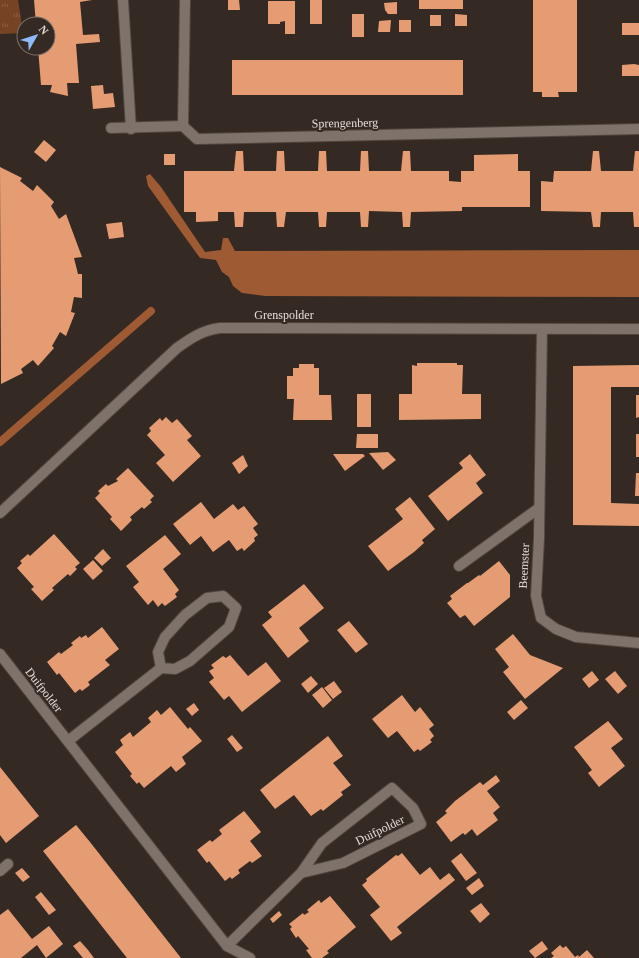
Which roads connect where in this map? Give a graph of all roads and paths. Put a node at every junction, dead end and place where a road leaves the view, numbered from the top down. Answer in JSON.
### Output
{"nodes":[{"id":1,"x":124,"y":0,"type":"edge"},
{"id":2,"x":185,"y":0,"type":"edge"},
{"id":3,"x":183,"y":126,"type":"junction"},
{"id":4,"x":111,"y":128,"type":"dead end"},
{"id":5,"x":131,"y":129,"type":"junction"},
{"id":6,"x":639,"y":129,"type":"edge"},
{"id":7,"x":542,"y":329,"type":"junction"},
{"id":8,"x":639,"y":329,"type":"edge"},
{"id":9,"x":539,"y":508,"type":"junction"},
{"id":10,"x":0,"y":513,"type":"edge"},
{"id":11,"x":459,"y":566,"type":"dead end"},
{"id":12,"x":639,"y":643,"type":"edge"},
{"id":13,"x":0,"y":654,"type":"edge"},
{"id":14,"x":161,"y":668,"type":"junction"},
{"id":15,"x":68,"y":741,"type":"junction"},
{"id":16,"x":301,"y":873,"type":"junction"},
{"id":17,"x":227,"y":946,"type":"junction"},
{"id":18,"x":250,"y":958,"type":"edge"}],
"edges":[{"from":1,"to":5,"type":"street"},
{"from":2,"to":3,"type":"street"},
{"from":3,"to":5,"type":"street"},
{"from":3,"to":6,"type":"street","name":"Sprengenberg"},
{"from":4,"to":5,"type":"street"},
{"from":7,"to":8,"type":"street","name":"Grenspolder"},
{"from":7,"to":9,"type":"street","name":"Beemster"},
{"from":7,"to":10,"type":"street","name":"Grenspolder"},
{"from":9,"to":11,"type":"street","name":"Beemster"},
{"from":9,"to":12,"type":"street","name":"Beemster"},
{"from":13,"to":15,"type":"street","name":"Duifpolder"},
{"from":14,"to":14,"type":"street"},
{"from":14,"to":15,"type":"street"},
{"from":15,"to":17,"type":"street","name":"Duifpolder"},
{"from":16,"to":16,"type":"street","name":"Duifpolder"},
{"from":16,"to":17,"type":"street","name":"Duifpolder"},
{"from":17,"to":18,"type":"street","name":"Duifpolder"}]}
